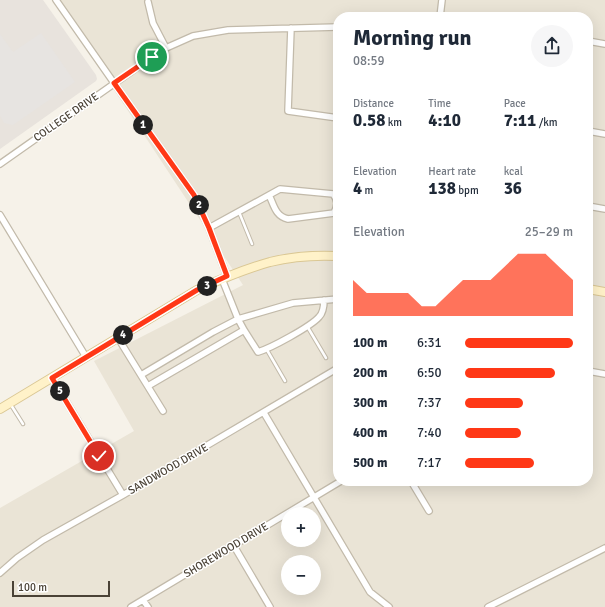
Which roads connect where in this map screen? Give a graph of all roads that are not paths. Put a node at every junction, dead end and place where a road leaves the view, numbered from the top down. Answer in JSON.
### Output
{"nodes":[{"id":1,"x":56,"y":0,"type":"edge"},
{"id":2,"x":442,"y":0,"type":"edge"},
{"id":3,"x":148,"y":2,"type":"dead end"},
{"id":4,"x":441,"y":12,"type":"edge"},
{"id":5,"x":333,"y":27,"type":"edge"},
{"id":6,"x":291,"y":28,"type":"junction"},
{"id":7,"x":593,"y":43,"type":"edge"},
{"id":8,"x":605,"y":44,"type":"edge"},
{"id":9,"x":166,"y":48,"type":"junction"},
{"id":10,"x":114,"y":83,"type":"junction"},
{"id":11,"x":333,"y":117,"type":"edge"},
{"id":12,"x":593,"y":132,"type":"edge"},
{"id":13,"x":605,"y":134,"type":"edge"},
{"id":14,"x":0,"y":164,"type":"edge"},
{"id":15,"x":333,"y":194,"type":"edge"},
{"id":16,"x":269,"y":195,"type":"junction"},
{"id":17,"x":593,"y":207,"type":"edge"},
{"id":18,"x":605,"y":209,"type":"edge"},
{"id":19,"x":239,"y":212,"type":"junction"},
{"id":20,"x":333,"y":213,"type":"edge"},
{"id":21,"x":0,"y":216,"type":"edge"},
{"id":22,"x":209,"y":228,"type":"junction"},
{"id":23,"x":252,"y":244,"type":"dead end"},
{"id":24,"x":333,"y":256,"type":"edge"},
{"id":25,"x":224,"y":278,"type":"junction"},
{"id":26,"x":593,"y":291,"type":"edge"},
{"id":27,"x":605,"y":292,"type":"edge"},
{"id":28,"x":333,"y":299,"type":"edge"},
{"id":29,"x":324,"y":300,"type":"junction"},
{"id":30,"x":238,"y":320,"type":"junction"},
{"id":31,"x":307,"y":326,"type":"junction"},
{"id":32,"x":244,"y":330,"type":"junction"},
{"id":33,"x":118,"y":338,"type":"junction"},
{"id":34,"x":266,"y":350,"type":"junction"},
{"id":35,"x":86,"y":357,"type":"junction"},
{"id":36,"x":326,"y":358,"type":"dead end"},
{"id":37,"x":333,"y":371,"type":"edge"},
{"id":38,"x":593,"y":372,"type":"edge"},
{"id":39,"x":605,"y":374,"type":"edge"},
{"id":40,"x":141,"y":375,"type":"junction"},
{"id":41,"x":52,"y":378,"type":"junction"},
{"id":42,"x":285,"y":381,"type":"dead end"},
{"id":43,"x":148,"y":386,"type":"junction"},
{"id":44,"x":10,"y":403,"type":"junction"},
{"id":45,"x":0,"y":409,"type":"edge"},
{"id":46,"x":163,"y":411,"type":"dead end"},
{"id":47,"x":264,"y":413,"type":"junction"},
{"id":48,"x":23,"y":424,"type":"dead end"},
{"id":49,"x":333,"y":486,"type":"edge"},
{"id":50,"x":414,"y":486,"type":"edge"},
{"id":51,"x":123,"y":495,"type":"junction"},
{"id":52,"x":313,"y":497,"type":"junction"},
{"id":53,"x":428,"y":511,"type":"dead end"},
{"id":54,"x":234,"y":546,"type":"junction"},
{"id":55,"x":605,"y":548,"type":"edge"},
{"id":56,"x":0,"y":573,"type":"edge"},
{"id":57,"x":143,"y":600,"type":"junction"},
{"id":58,"x":131,"y":607,"type":"edge"},
{"id":59,"x":148,"y":607,"type":"edge"},
{"id":60,"x":270,"y":607,"type":"edge"},
{"id":61,"x":389,"y":607,"type":"edge"},
{"id":62,"x":488,"y":607,"type":"edge"}],
"edges":[{"from":1,"to":10,"type":"street"},
{"from":2,"to":4,"type":"street"},
{"from":3,"to":9,"type":"street"},
{"from":5,"to":6,"type":"street","name":"COLLEGE DRIVE"},
{"from":6,"to":9,"type":"street","name":"COLLEGE DRIVE"},
{"from":6,"to":11,"type":"street"},
{"from":7,"to":8,"type":"street"},
{"from":9,"to":10,"type":"street","name":"COLLEGE DRIVE"},
{"from":10,"to":14,"type":"street","name":"COLLEGE DRIVE"},
{"from":10,"to":22,"type":"street"},
{"from":12,"to":13,"type":"street"},
{"from":15,"to":16,"type":"street"},
{"from":16,"to":19,"type":"street"},
{"from":16,"to":20,"type":"street"},
{"from":17,"to":18,"type":"street"},
{"from":19,"to":22,"type":"street"},
{"from":19,"to":23,"type":"lane"},
{"from":21,"to":35,"type":"street"},
{"from":22,"to":25,"type":"street"},
{"from":24,"to":25,"type":"street"},
{"from":25,"to":30,"type":"street"},
{"from":25,"to":33,"type":"street"},
{"from":26,"to":27,"type":"street"},
{"from":28,"to":29,"type":"street"},
{"from":29,"to":30,"type":"street"},
{"from":29,"to":31,"type":"street"},
{"from":30,"to":32,"type":"street"},
{"from":30,"to":40,"type":"street"},
{"from":31,"to":34,"type":"street"},
{"from":31,"to":36,"type":"lane"},
{"from":32,"to":34,"type":"street"},
{"from":32,"to":43,"type":"street"},
{"from":33,"to":35,"type":"street"},
{"from":33,"to":40,"type":"street"},
{"from":34,"to":42,"type":"lane"},
{"from":35,"to":41,"type":"street"},
{"from":37,"to":47,"type":"street","name":"SANDWOOD DRIVE"},
{"from":38,"to":39,"type":"street"},
{"from":40,"to":43,"type":"street"},
{"from":41,"to":44,"type":"street"},
{"from":41,"to":51,"type":"street"},
{"from":43,"to":46,"type":"street"},
{"from":44,"to":45,"type":"street"},
{"from":44,"to":48,"type":"lane"},
{"from":47,"to":51,"type":"street","name":"SANDWOOD DRIVE"},
{"from":47,"to":52,"type":"street"},
{"from":49,"to":52,"type":"street","name":"SHOREWOOD DRIVE"},
{"from":50,"to":53,"type":"street"},
{"from":51,"to":56,"type":"street","name":"SANDWOOD DRIVE"},
{"from":52,"to":54,"type":"street","name":"SHOREWOOD DRIVE"},
{"from":52,"to":61,"type":"street"},
{"from":54,"to":57,"type":"street","name":"SHOREWOOD DRIVE"},
{"from":54,"to":60,"type":"street"},
{"from":55,"to":62,"type":"street"},
{"from":57,"to":58,"type":"street","name":"SHOREWOOD DRIVE"},
{"from":57,"to":59,"type":"street"}]}
